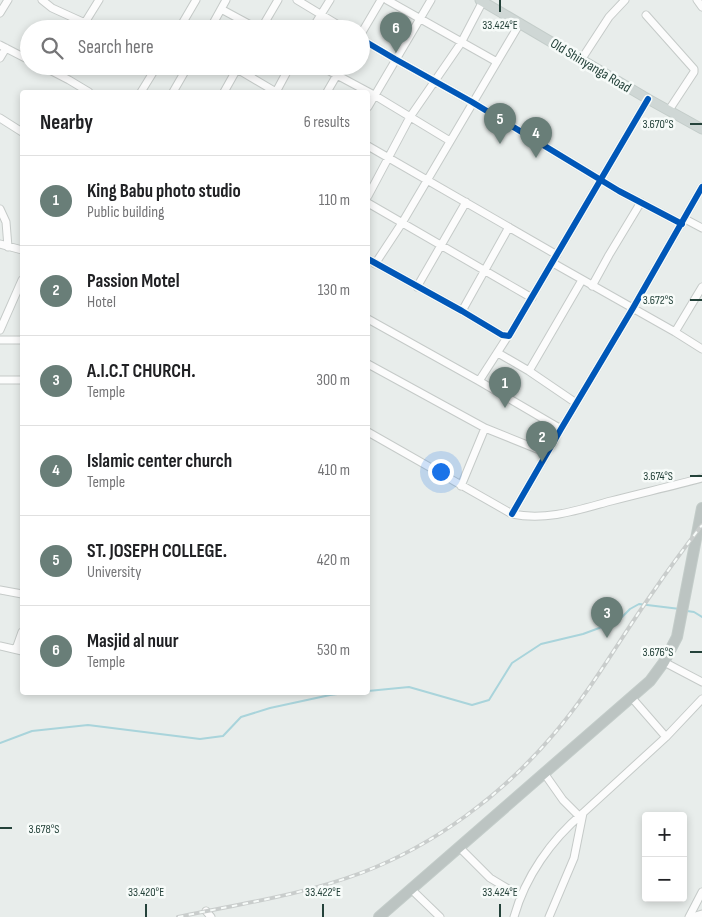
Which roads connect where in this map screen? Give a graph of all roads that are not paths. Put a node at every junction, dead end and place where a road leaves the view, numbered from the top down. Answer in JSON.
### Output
{"nodes":[{"id":1,"x":8,"y":0,"type":"edge"},
{"id":2,"x":42,"y":0,"type":"edge"},
{"id":3,"x":99,"y":0,"type":"edge"},
{"id":4,"x":196,"y":0,"type":"edge"},
{"id":5,"x":226,"y":0,"type":"edge"},
{"id":6,"x":278,"y":0,"type":"edge"},
{"id":7,"x":297,"y":0,"type":"edge"},
{"id":8,"x":330,"y":0,"type":"edge"},
{"id":9,"x":381,"y":0,"type":"edge"},
{"id":10,"x":388,"y":0,"type":"edge"},
{"id":11,"x":431,"y":0,"type":"edge"},
{"id":12,"x":625,"y":0,"type":"edge"},
{"id":13,"x":697,"y":0,"type":"edge"},
{"id":14,"x":481,"y":1,"type":"edge"},
{"id":15,"x":702,"y":7,"type":"edge"},
{"id":16,"x":221,"y":9,"type":"junction"},
{"id":17,"x":0,"y":13,"type":"edge"},
{"id":18,"x":321,"y":15,"type":"junction"},
{"id":19,"x":646,"y":16,"type":"dead end"},
{"id":20,"x":419,"y":19,"type":"junction"},
{"id":21,"x":73,"y":20,"type":"edge"},
{"id":22,"x":87,"y":20,"type":"edge"},
{"id":23,"x":184,"y":20,"type":"edge"},
{"id":24,"x":215,"y":20,"type":"edge"},
{"id":25,"x":242,"y":20,"type":"edge"},
{"id":26,"x":266,"y":20,"type":"edge"},
{"id":27,"x":318,"y":20,"type":"edge"},
{"id":28,"x":329,"y":20,"type":"edge"},
{"id":29,"x":369,"y":20,"type":"edge"},
{"id":30,"x":520,"y":23,"type":"junction"},
{"id":31,"x":461,"y":42,"type":"junction"},
{"id":32,"x":370,"y":44,"type":"edge"},
{"id":33,"x":3,"y":46,"type":"edge"},
{"id":34,"x":20,"y":55,"type":"edge"},
{"id":35,"x":0,"y":58,"type":"edge"},
{"id":36,"x":395,"y":59,"type":"junction"},
{"id":37,"x":581,"y":60,"type":"junction"},
{"id":38,"x":497,"y":62,"type":"junction"},
{"id":39,"x":65,"y":75,"type":"edge"},
{"id":40,"x":151,"y":75,"type":"edge"},
{"id":41,"x":183,"y":75,"type":"edge"},
{"id":42,"x":232,"y":75,"type":"edge"},
{"id":43,"x":249,"y":75,"type":"edge"},
{"id":44,"x":285,"y":75,"type":"edge"},
{"id":45,"x":336,"y":76,"type":"joint"},
{"id":46,"x":435,"y":81,"type":"junction"},
{"id":47,"x":86,"y":90,"type":"edge"},
{"id":48,"x":142,"y":90,"type":"edge"},
{"id":49,"x":175,"y":90,"type":"edge"},
{"id":50,"x":225,"y":90,"type":"edge"},
{"id":51,"x":273,"y":90,"type":"edge"},
{"id":52,"x":277,"y":90,"type":"edge"},
{"id":53,"x":328,"y":90,"type":"edge"},
{"id":54,"x":364,"y":90,"type":"edge"},
{"id":55,"x":370,"y":93,"type":"edge"},
{"id":56,"x":374,"y":95,"type":"junction"},
{"id":57,"x":648,"y":99,"type":"junction"},
{"id":58,"x":370,"y":102,"type":"edge"},
{"id":59,"x":472,"y":102,"type":"junction"},
{"id":60,"x":669,"y":110,"type":"junction"},
{"id":61,"x":410,"y":116,"type":"junction"},
{"id":62,"x":0,"y":118,"type":"edge"},
{"id":63,"x":702,"y":129,"type":"edge"},
{"id":64,"x":20,"y":131,"type":"edge"},
{"id":65,"x":450,"y":141,"type":"junction"},
{"id":66,"x":370,"y":147,"type":"edge"},
{"id":67,"x":388,"y":158,"type":"junction"},
{"id":68,"x":600,"y":179,"type":"junction"},
{"id":69,"x":427,"y":180,"type":"junction"},
{"id":70,"x":702,"y":187,"type":"edge"},
{"id":71,"x":370,"y":192,"type":"edge"},
{"id":72,"x":466,"y":202,"type":"junction"},
{"id":73,"x":642,"y":202,"type":"junction"},
{"id":74,"x":370,"y":204,"type":"edge"},
{"id":75,"x":0,"y":209,"type":"edge"},
{"id":76,"x":684,"y":222,"type":"junction"},
{"id":77,"x":402,"y":223,"type":"junction"},
{"id":78,"x":509,"y":227,"type":"junction"},
{"id":79,"x":702,"y":228,"type":"edge"},
{"id":80,"x":0,"y":244,"type":"edge"},
{"id":81,"x":441,"y":244,"type":"junction"},
{"id":82,"x":8,"y":247,"type":"junction"},
{"id":83,"x":20,"y":250,"type":"edge"},
{"id":84,"x":558,"y":255,"type":"junction"},
{"id":85,"x":370,"y":260,"type":"edge"},
{"id":86,"x":553,"y":263,"type":"junction"},
{"id":87,"x":376,"y":264,"type":"junction"},
{"id":88,"x":485,"y":270,"type":"junction"},
{"id":89,"x":582,"y":280,"type":"junction"},
{"id":90,"x":20,"y":285,"type":"edge"},
{"id":91,"x":592,"y":286,"type":"junction"},
{"id":92,"x":417,"y":287,"type":"junction"},
{"id":93,"x":702,"y":287,"type":"edge"},
{"id":94,"x":532,"y":298,"type":"junction"},
{"id":95,"x":634,"y":308,"type":"junction"},
{"id":96,"x":462,"y":311,"type":"junction"},
{"id":97,"x":370,"y":320,"type":"edge"},
{"id":98,"x":0,"y":330,"type":"edge"},
{"id":99,"x":676,"y":332,"type":"junction"},
{"id":100,"x":508,"y":336,"type":"junction"},
{"id":101,"x":0,"y":340,"type":"edge"},
{"id":102,"x":20,"y":340,"type":"edge"},
{"id":103,"x":702,"y":348,"type":"edge"},
{"id":104,"x":498,"y":353,"type":"junction"},
{"id":105,"x":370,"y":365,"type":"edge"},
{"id":106,"x":529,"y":371,"type":"junction"},
{"id":107,"x":0,"y":380,"type":"edge"},
{"id":108,"x":20,"y":380,"type":"edge"},
{"id":109,"x":479,"y":381,"type":"junction"},
{"id":110,"x":576,"y":404,"type":"junction"},
{"id":111,"x":485,"y":428,"type":"junction"},
{"id":112,"x":561,"y":429,"type":"junction"},
{"id":113,"x":370,"y":433,"type":"edge"},
{"id":114,"x":547,"y":453,"type":"junction"},
{"id":115,"x":702,"y":478,"type":"edge"},
{"id":116,"x":461,"y":486,"type":"junction"},
{"id":117,"x":702,"y":508,"type":"edge"},
{"id":118,"x":512,"y":514,"type":"junction"},
{"id":119,"x":0,"y":590,"type":"edge"},
{"id":120,"x":20,"y":594,"type":"edge"},
{"id":121,"x":0,"y":646,"type":"edge"},
{"id":122,"x":19,"y":650,"type":"edge"},
{"id":123,"x":664,"y":662,"type":"junction"},
{"id":124,"x":702,"y":682,"type":"edge"},
{"id":125,"x":632,"y":698,"type":"junction"},
{"id":126,"x":702,"y":699,"type":"edge"},
{"id":127,"x":666,"y":737,"type":"junction"},
{"id":128,"x":544,"y":774,"type":"junction"},
{"id":129,"x":581,"y":814,"type":"junction"},
{"id":130,"x":459,"y":847,"type":"junction"},
{"id":131,"x":411,"y":889,"type":"junction"},
{"id":132,"x":702,"y":892,"type":"edge"},
{"id":133,"x":520,"y":896,"type":"junction"},
{"id":134,"x":702,"y":914,"type":"edge"},
{"id":135,"x":378,"y":917,"type":"edge"},
{"id":136,"x":440,"y":917,"type":"edge"},
{"id":137,"x":514,"y":917,"type":"edge"},
{"id":138,"x":548,"y":917,"type":"edge"},
{"id":139,"x":691,"y":917,"type":"edge"}],
"edges":[{"from":1,"to":17,"type":"street"},
{"from":2,"to":21,"type":"street"},
{"from":3,"to":22,"type":"street"},
{"from":4,"to":23,"type":"street"},
{"from":5,"to":16,"type":"street"},
{"from":6,"to":26,"type":"street"},
{"from":7,"to":18,"type":"street"},
{"from":8,"to":18,"type":"street"},
{"from":9,"to":29,"type":"street"},
{"from":10,"to":20,"type":"street"},
{"from":11,"to":20,"type":"street"},
{"from":12,"to":37,"type":"street"},
{"from":13,"to":15,"type":"street"},
{"from":14,"to":30,"type":"main road","name":"Old Shinyanga Road"},
{"from":14,"to":31,"type":"street"},
{"from":16,"to":24,"type":"street"},
{"from":16,"to":25,"type":"street"},
{"from":18,"to":27,"type":"street"},
{"from":18,"to":28,"type":"street"},
{"from":19,"to":60,"type":"street"},
{"from":20,"to":31,"type":"street"},
{"from":20,"to":36,"type":"street"},
{"from":30,"to":37,"type":"main road","name":"Old Shinyanga Road"},
{"from":30,"to":38,"type":"street"},
{"from":31,"to":38,"type":"street"},
{"from":31,"to":46,"type":"street"},
{"from":32,"to":36,"type":"street"},
{"from":33,"to":34,"type":"street"},
{"from":33,"to":35,"type":"street"},
{"from":36,"to":46,"type":"street"},
{"from":36,"to":56,"type":"street"},
{"from":37,"to":57,"type":"main road","name":"Old Shinyanga Road"},
{"from":38,"to":59,"type":"street"},
{"from":39,"to":47,"type":"street"},
{"from":40,"to":48,"type":"street"},
{"from":41,"to":49,"type":"street"},
{"from":42,"to":50,"type":"street"},
{"from":43,"to":51,"type":"street"},
{"from":44,"to":52,"type":"street"},
{"from":45,"to":53,"type":"street"},
{"from":45,"to":54,"type":"street"},
{"from":46,"to":59,"type":"street"},
{"from":46,"to":61,"type":"street"},
{"from":55,"to":56,"type":"street"},
{"from":56,"to":58,"type":"street"},
{"from":56,"to":61,"type":"street"},
{"from":57,"to":60,"type":"main road","name":"Old Shinyanga Road"},
{"from":57,"to":68,"type":"street"},
{"from":59,"to":65,"type":"street"},
{"from":59,"to":68,"type":"street"},
{"from":60,"to":63,"type":"main road","name":"Old Shinyanga Road"},
{"from":61,"to":65,"type":"street"},
{"from":61,"to":67,"type":"street"},
{"from":62,"to":64,"type":"street"},
{"from":65,"to":69,"type":"street"},
{"from":66,"to":67,"type":"street"},
{"from":67,"to":69,"type":"street"},
{"from":67,"to":71,"type":"street"},
{"from":68,"to":73,"type":"street"},
{"from":68,"to":84,"type":"street"},
{"from":69,"to":72,"type":"street"},
{"from":69,"to":77,"type":"street"},
{"from":70,"to":76,"type":"street"},
{"from":72,"to":78,"type":"street"},
{"from":72,"to":81,"type":"street"},
{"from":73,"to":76,"type":"street"},
{"from":73,"to":91,"type":"street"},
{"from":74,"to":77,"type":"street"},
{"from":75,"to":82,"type":"street"},
{"from":76,"to":79,"type":"street"},
{"from":76,"to":95,"type":"street"},
{"from":77,"to":81,"type":"street"},
{"from":77,"to":87,"type":"street"},
{"from":78,"to":84,"type":"street"},
{"from":78,"to":88,"type":"street"},
{"from":80,"to":82,"type":"street"},
{"from":81,"to":88,"type":"street"},
{"from":81,"to":92,"type":"street"},
{"from":82,"to":83,"type":"street"},
{"from":84,"to":86,"type":"street"},
{"from":85,"to":87,"type":"street"},
{"from":86,"to":89,"type":"street"},
{"from":86,"to":94,"type":"street"},
{"from":87,"to":92,"type":"street"},
{"from":88,"to":94,"type":"street"},
{"from":88,"to":96,"type":"street"},
{"from":89,"to":91,"type":"street"},
{"from":89,"to":106,"type":"street"},
{"from":90,"to":98,"type":"street"},
{"from":91,"to":95,"type":"street"},
{"from":92,"to":96,"type":"street"},
{"from":93,"to":99,"type":"street"},
{"from":94,"to":100,"type":"street"},
{"from":95,"to":99,"type":"street"},
{"from":95,"to":110,"type":"street"},
{"from":96,"to":100,"type":"street"},
{"from":97,"to":109,"type":"street"},
{"from":99,"to":103,"type":"street"},
{"from":100,"to":104,"type":"street"},
{"from":101,"to":102,"type":"street"},
{"from":104,"to":106,"type":"street"},
{"from":104,"to":109,"type":"street"},
{"from":105,"to":111,"type":"street"},
{"from":106,"to":110,"type":"street"},
{"from":107,"to":108,"type":"street"},
{"from":109,"to":112,"type":"street"},
{"from":110,"to":112,"type":"street"},
{"from":111,"to":114,"type":"street"},
{"from":111,"to":116,"type":"street"},
{"from":112,"to":114,"type":"street"},
{"from":113,"to":116,"type":"street"},
{"from":114,"to":118,"type":"street"},
{"from":115,"to":118,"type":"street"},
{"from":116,"to":118,"type":"street"},
{"from":117,"to":123,"type":"highway"},
{"from":119,"to":120,"type":"street"},
{"from":121,"to":122,"type":"street"},
{"from":123,"to":124,"type":"street"},
{"from":123,"to":125,"type":"highway"},
{"from":125,"to":127,"type":"street"},
{"from":125,"to":128,"type":"highway"},
{"from":126,"to":127,"type":"street"},
{"from":127,"to":129,"type":"street"},
{"from":128,"to":129,"type":"street"},
{"from":128,"to":130,"type":"highway"},
{"from":129,"to":133,"type":"street"},
{"from":129,"to":138,"type":"street"},
{"from":130,"to":131,"type":"highway"},
{"from":130,"to":133,"type":"street"},
{"from":131,"to":135,"type":"highway"},
{"from":131,"to":136,"type":"street"},
{"from":132,"to":139,"type":"street"},
{"from":133,"to":137,"type":"street"},
{"from":134,"to":139,"type":"street"}]}
